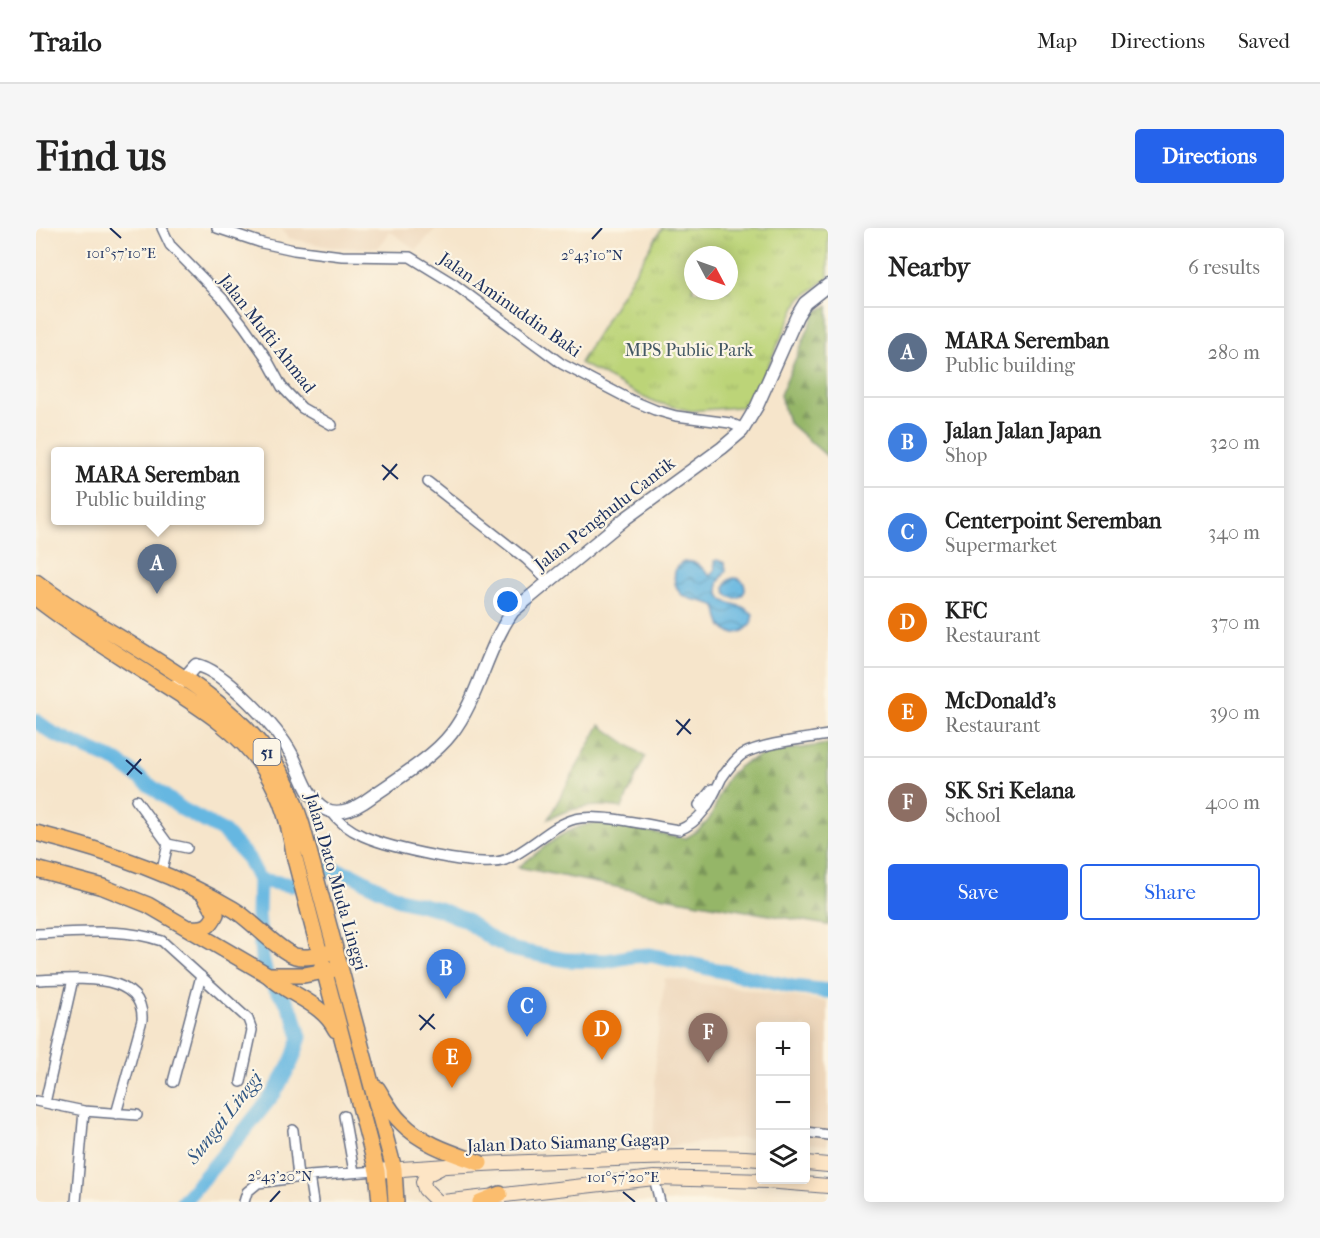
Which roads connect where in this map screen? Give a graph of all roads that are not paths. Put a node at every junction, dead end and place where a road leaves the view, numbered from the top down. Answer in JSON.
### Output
{"nodes":[{"id":1,"x":162,"y":228,"type":"edge"},
{"id":2,"x":217,"y":228,"type":"edge"},
{"id":3,"x":828,"y":285,"type":"edge"},
{"id":4,"x":332,"y":426,"type":"dead end"},
{"id":5,"x":744,"y":429,"type":"junction"},
{"id":6,"x":429,"y":482,"type":"dead end"},
{"id":7,"x":548,"y":580,"type":"junction"},
{"id":8,"x":36,"y":582,"type":"edge"},
{"id":9,"x":36,"y":598,"type":"edge"},
{"id":10,"x":178,"y":685,"type":"junction"},
{"id":11,"x":828,"y":735,"type":"edge"},
{"id":12,"x":136,"y":800,"type":"dead end"},
{"id":13,"x":331,"y":811,"type":"junction"},
{"id":14,"x":36,"y":833,"type":"edge"},
{"id":15,"x":168,"y":844,"type":"junction"},
{"id":16,"x":187,"y":848,"type":"dead end"},
{"id":17,"x":36,"y":869,"type":"edge"},
{"id":18,"x":161,"y":874,"type":"junction"},
{"id":19,"x":204,"y":894,"type":"junction"},
{"id":20,"x":191,"y":928,"type":"junction"},
{"id":21,"x":36,"y":934,"type":"edge"},
{"id":22,"x":327,"y":953,"type":"junction"},
{"id":23,"x":332,"y":971,"type":"junction"},
{"id":24,"x":268,"y":975,"type":"junction"},
{"id":25,"x":201,"y":976,"type":"junction"},
{"id":26,"x":73,"y":979,"type":"junction"},
{"id":27,"x":36,"y":980,"type":"edge"},
{"id":28,"x":344,"y":1047,"type":"junction"},
{"id":29,"x":370,"y":1078,"type":"junction"},
{"id":30,"x":173,"y":1082,"type":"dead end"},
{"id":31,"x":241,"y":1082,"type":"dead end"},
{"id":32,"x":40,"y":1102,"type":"edge"},
{"id":33,"x":84,"y":1111,"type":"junction"},
{"id":34,"x":116,"y":1114,"type":"junction"},
{"id":35,"x":137,"y":1115,"type":"dead end"},
{"id":36,"x":344,"y":1116,"type":"dead end"},
{"id":37,"x":293,"y":1130,"type":"dead end"},
{"id":38,"x":810,"y":1133,"type":"edge"},
{"id":39,"x":828,"y":1135,"type":"edge"},
{"id":40,"x":756,"y":1159,"type":"edge"},
{"id":41,"x":480,"y":1163,"type":"junction"},
{"id":42,"x":810,"y":1163,"type":"edge"},
{"id":43,"x":828,"y":1165,"type":"edge"},
{"id":44,"x":443,"y":1166,"type":"junction"},
{"id":45,"x":394,"y":1169,"type":"junction"},
{"id":46,"x":377,"y":1171,"type":"junction"},
{"id":47,"x":354,"y":1172,"type":"junction"},
{"id":48,"x":309,"y":1176,"type":"junction"},
{"id":49,"x":298,"y":1178,"type":"junction"},
{"id":50,"x":654,"y":1178,"type":"junction"},
{"id":51,"x":828,"y":1186,"type":"edge"},
{"id":52,"x":500,"y":1194,"type":"junction"},
{"id":53,"x":76,"y":1202,"type":"edge"},
{"id":54,"x":244,"y":1202,"type":"edge"},
{"id":55,"x":313,"y":1202,"type":"edge"},
{"id":56,"x":380,"y":1202,"type":"edge"},
{"id":57,"x":396,"y":1202,"type":"edge"},
{"id":58,"x":438,"y":1202,"type":"edge"},
{"id":59,"x":443,"y":1202,"type":"edge"},
{"id":60,"x":480,"y":1202,"type":"edge"},
{"id":61,"x":660,"y":1202,"type":"edge"}],
"edges":[{"from":1,"to":4,"type":"street","name":"Jalan Mufti Ahmad"},
{"from":2,"to":5,"type":"street","name":"Jalan Aminuddin Baki"},
{"from":3,"to":5,"type":"street","name":"Jalan Penghulu Cantik"},
{"from":5,"to":7,"type":"street","name":"Jalan Penghulu Cantik"},
{"from":6,"to":7,"type":"street"},
{"from":7,"to":13,"type":"street","name":"Jalan Penghulu Cantik"},
{"from":8,"to":10,"type":"main road","name":"Jalan Dato Muda Linggi","number":"51"},
{"from":9,"to":10,"type":"main road","name":"Jalan Dato Muda Linggi","number":"51"},
{"from":10,"to":13,"type":"street"},
{"from":10,"to":22,"type":"main road","name":"Jalan Dato Muda Linggi","number":"51"},
{"from":11,"to":13,"type":"street"},
{"from":12,"to":15,"type":"street"},
{"from":14,"to":18,"type":"main road"},
{"from":15,"to":16,"type":"street"},
{"from":15,"to":18,"type":"street"},
{"from":17,"to":20,"type":"main road"},
{"from":18,"to":19,"type":"main road"},
{"from":19,"to":20,"type":"main road"},
{"from":19,"to":22,"type":"main road"},
{"from":20,"to":24,"type":"main road"},
{"from":21,"to":25,"type":"street"},
{"from":22,"to":23,"type":"main road","name":"Jalan Dato Muda Linggi","number":"51"},
{"from":23,"to":24,"type":"main road"},
{"from":23,"to":28,"type":"main road","name":"Jalan Dato Muda Linggi","number":"51"},
{"from":23,"to":29,"type":"main road","name":"Jalan Dato Muda Linggi","number":"51"},
{"from":24,"to":28,"type":"main road"},
{"from":25,"to":30,"type":"street"},
{"from":25,"to":31,"type":"street"},
{"from":26,"to":27,"type":"street"},
{"from":26,"to":32,"type":"street"},
{"from":26,"to":34,"type":"street"},
{"from":28,"to":46,"type":"main road","name":"Jalan Dato Muda Linggi","number":"51"},
{"from":29,"to":41,"type":"main road"},
{"from":29,"to":45,"type":"main road","name":"Jalan Dato Muda Linggi","number":"51"},
{"from":32,"to":33,"type":"street"},
{"from":33,"to":34,"type":"street"},
{"from":33,"to":53,"type":"street"},
{"from":34,"to":35,"type":"street"},
{"from":36,"to":47,"type":"street"},
{"from":37,"to":49,"type":"street"},
{"from":38,"to":39,"type":"street"},
{"from":40,"to":41,"type":"main road","name":"Jalan Dato Siamang Gagap"},
{"from":41,"to":44,"type":"main road","name":"Jalan Dato Siamang Gagap"},
{"from":42,"to":43,"type":"main road"},
{"from":44,"to":45,"type":"main road","name":"Jalan Dato Siamang Gagap"},
{"from":44,"to":58,"type":"main road"},
{"from":45,"to":46,"type":"main road","name":"Jalan Dato Siamang Gagap"},
{"from":45,"to":57,"type":"main road","name":"Jalan Dato Muda Linggi","number":"51"},
{"from":46,"to":47,"type":"street"},
{"from":46,"to":56,"type":"main road","name":"Jalan Dato Muda Linggi","number":"51"},
{"from":47,"to":48,"type":"street"},
{"from":48,"to":49,"type":"street"},
{"from":48,"to":55,"type":"street"},
{"from":49,"to":54,"type":"street"},
{"from":50,"to":51,"type":"main road"},
{"from":50,"to":52,"type":"main road"},
{"from":50,"to":61,"type":"street"},
{"from":52,"to":59,"type":"main road"},
{"from":52,"to":60,"type":"main road"}]}
